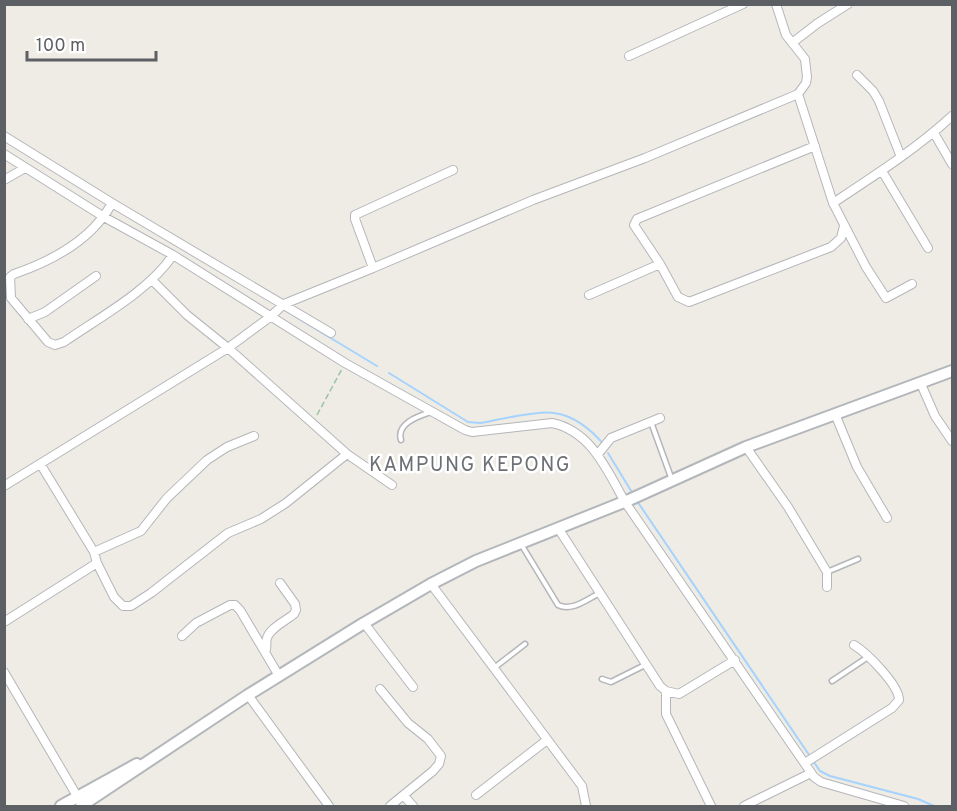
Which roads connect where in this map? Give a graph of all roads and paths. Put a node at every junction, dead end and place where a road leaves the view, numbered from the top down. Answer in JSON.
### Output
{"nodes":[{"id":1,"x":743,"y":4,"type":"edge"},
{"id":2,"x":776,"y":4,"type":"edge"},
{"id":3,"x":848,"y":4,"type":"edge"},
{"id":4,"x":792,"y":44,"type":"junction"},
{"id":5,"x":629,"y":56,"type":"dead end"},
{"id":6,"x":857,"y":75,"type":"dead end"},
{"id":7,"x":798,"y":94,"type":"junction"},
{"id":8,"x":952,"y":116,"type":"edge"},
{"id":9,"x":934,"y":133,"type":"junction"},
{"id":10,"x":4,"y":136,"type":"edge"},
{"id":11,"x":815,"y":147,"type":"junction"},
{"id":12,"x":4,"y":154,"type":"edge"},
{"id":13,"x":901,"y":157,"type":"junction"},
{"id":14,"x":952,"y":164,"type":"edge"},
{"id":15,"x":26,"y":168,"type":"junction"},
{"id":16,"x":453,"y":170,"type":"dead end"},
{"id":17,"x":882,"y":171,"type":"junction"},
{"id":18,"x":4,"y":180,"type":"edge"},
{"id":19,"x":833,"y":202,"type":"junction"},
{"id":20,"x":111,"y":204,"type":"junction"},
{"id":21,"x":105,"y":216,"type":"junction"},
{"id":22,"x":844,"y":226,"type":"junction"},
{"id":23,"x":928,"y":248,"type":"dead end"},
{"id":24,"x":173,"y":255,"type":"junction"},
{"id":25,"x":660,"y":264,"type":"junction"},
{"id":26,"x":373,"y":268,"type":"junction"},
{"id":27,"x":96,"y":276,"type":"dead end"},
{"id":28,"x":152,"y":280,"type":"junction"},
{"id":29,"x":912,"y":284,"type":"dead end"},
{"id":30,"x":589,"y":295,"type":"dead end"},
{"id":31,"x":283,"y":305,"type":"junction"},
{"id":32,"x":271,"y":316,"type":"junction"},
{"id":33,"x":28,"y":318,"type":"junction"},
{"id":34,"x":331,"y":333,"type":"dead end"},
{"id":35,"x":228,"y":348,"type":"junction"},
{"id":36,"x":345,"y":363,"type":"junction"},
{"id":37,"x":952,"y":371,"type":"edge"},
{"id":38,"x":921,"y":384,"type":"junction"},
{"id":39,"x":432,"y":411,"type":"junction"},
{"id":40,"x":835,"y":414,"type":"junction"},
{"id":41,"x":660,"y":418,"type":"dead end"},
{"id":42,"x":651,"y":422,"type":"junction"},
{"id":43,"x":313,"y":424,"type":"junction"},
{"id":44,"x":254,"y":436,"type":"dead end"},
{"id":45,"x":401,"y":440,"type":"dead end"},
{"id":46,"x":952,"y":441,"type":"edge"},
{"id":47,"x":746,"y":447,"type":"junction"},
{"id":48,"x":347,"y":454,"type":"junction"},
{"id":49,"x":598,"y":454,"type":"junction"},
{"id":50,"x":41,"y":465,"type":"junction"},
{"id":51,"x":672,"y":480,"type":"junction"},
{"id":52,"x":392,"y":485,"type":"dead end"},
{"id":53,"x":4,"y":486,"type":"edge"},
{"id":54,"x":627,"y":501,"type":"junction"},
{"id":55,"x":887,"y":518,"type":"dead end"},
{"id":56,"x":558,"y":528,"type":"junction"},
{"id":57,"x":520,"y":544,"type":"junction"},
{"id":58,"x":93,"y":552,"type":"junction"},
{"id":59,"x":858,"y":559,"type":"dead end"},
{"id":60,"x":98,"y":563,"type":"junction"},
{"id":61,"x":827,"y":572,"type":"junction"},
{"id":62,"x":280,"y":583,"type":"dead end"},
{"id":63,"x":431,"y":584,"type":"junction"},
{"id":64,"x":827,"y":587,"type":"dead end"},
{"id":65,"x":600,"y":593,"type":"junction"},
{"id":66,"x":4,"y":622,"type":"edge"},
{"id":67,"x":364,"y":623,"type":"junction"},
{"id":68,"x":182,"y":636,"type":"dead end"},
{"id":69,"x":525,"y":644,"type":"dead end"},
{"id":70,"x":854,"y":645,"type":"dead end"},
{"id":71,"x":265,"y":652,"type":"junction"},
{"id":72,"x":869,"y":657,"type":"junction"},
{"id":73,"x":735,"y":660,"type":"junction"},
{"id":74,"x":645,"y":665,"type":"junction"},
{"id":75,"x":493,"y":668,"type":"junction"},
{"id":76,"x":4,"y":672,"type":"edge"},
{"id":77,"x":279,"y":675,"type":"junction"},
{"id":78,"x":602,"y":679,"type":"dead end"},
{"id":79,"x":832,"y":681,"type":"dead end"},
{"id":80,"x":413,"y":687,"type":"dead end"},
{"id":81,"x":380,"y":689,"type":"dead end"},
{"id":82,"x":666,"y":691,"type":"junction"},
{"id":83,"x":248,"y":695,"type":"junction"},
{"id":84,"x":547,"y":740,"type":"junction"},
{"id":85,"x":806,"y":763,"type":"junction"},
{"id":86,"x":811,"y":773,"type":"junction"},
{"id":87,"x":404,"y":795,"type":"junction"},
{"id":88,"x":476,"y":795,"type":"dead end"},
{"id":89,"x":83,"y":802,"type":"edge"},
{"id":90,"x":61,"y":807,"type":"edge"},
{"id":91,"x":329,"y":807,"type":"edge"},
{"id":92,"x":390,"y":807,"type":"edge"},
{"id":93,"x":413,"y":807,"type":"edge"},
{"id":94,"x":586,"y":807,"type":"edge"},
{"id":95,"x":711,"y":807,"type":"edge"},
{"id":96,"x":744,"y":807,"type":"edge"},
{"id":97,"x":904,"y":807,"type":"edge"}],
"edges":[{"from":1,"to":5,"type":"street"},
{"from":2,"to":4,"type":"street"},
{"from":3,"to":4,"type":"street"},
{"from":4,"to":7,"type":"street"},
{"from":6,"to":13,"type":"street"},
{"from":7,"to":11,"type":"street"},
{"from":7,"to":26,"type":"street"},
{"from":8,"to":9,"type":"street"},
{"from":9,"to":13,"type":"street"},
{"from":9,"to":14,"type":"street"},
{"from":10,"to":20,"type":"street"},
{"from":11,"to":19,"type":"street"},
{"from":11,"to":25,"type":"street"},
{"from":12,"to":15,"type":"street"},
{"from":13,"to":17,"type":"street"},
{"from":15,"to":18,"type":"street"},
{"from":15,"to":21,"type":"street"},
{"from":16,"to":26,"type":"street"},
{"from":17,"to":19,"type":"street"},
{"from":17,"to":23,"type":"street"},
{"from":19,"to":22,"type":"street"},
{"from":20,"to":21,"type":"street"},
{"from":20,"to":31,"type":"street"},
{"from":21,"to":24,"type":"street"},
{"from":21,"to":33,"type":"street"},
{"from":22,"to":25,"type":"street"},
{"from":22,"to":29,"type":"street"},
{"from":24,"to":28,"type":"street"},
{"from":24,"to":32,"type":"street"},
{"from":25,"to":30,"type":"street"},
{"from":26,"to":31,"type":"street"},
{"from":27,"to":33,"type":"street"},
{"from":28,"to":33,"type":"street"},
{"from":28,"to":35,"type":"street"},
{"from":31,"to":32,"type":"street"},
{"from":31,"to":34,"type":"street"},
{"from":32,"to":35,"type":"street"},
{"from":32,"to":36,"type":"street"},
{"from":35,"to":43,"type":"street"},
{"from":35,"to":50,"type":"street"},
{"from":36,"to":39,"type":"street"},
{"from":36,"to":43,"type":"path"},
{"from":37,"to":38,"type":"main road"},
{"from":38,"to":40,"type":"main road"},
{"from":38,"to":46,"type":"street"},
{"from":39,"to":45,"type":"lane"},
{"from":39,"to":49,"type":"street"},
{"from":40,"to":47,"type":"main road"},
{"from":40,"to":55,"type":"street"},
{"from":41,"to":42,"type":"street"},
{"from":42,"to":49,"type":"street"},
{"from":42,"to":51,"type":"lane"},
{"from":43,"to":48,"type":"street"},
{"from":44,"to":58,"type":"street"},
{"from":47,"to":51,"type":"main road"},
{"from":47,"to":61,"type":"street"},
{"from":48,"to":52,"type":"street"},
{"from":48,"to":60,"type":"street"},
{"from":49,"to":54,"type":"street"},
{"from":50,"to":53,"type":"street"},
{"from":50,"to":58,"type":"street"},
{"from":51,"to":54,"type":"main road"},
{"from":54,"to":56,"type":"main road"},
{"from":54,"to":73,"type":"street"},
{"from":56,"to":57,"type":"main road"},
{"from":56,"to":65,"type":"street"},
{"from":57,"to":63,"type":"main road"},
{"from":57,"to":65,"type":"lane"},
{"from":58,"to":60,"type":"street"},
{"from":59,"to":61,"type":"lane"},
{"from":60,"to":66,"type":"street"},
{"from":61,"to":64,"type":"street"},
{"from":62,"to":71,"type":"street"},
{"from":63,"to":67,"type":"main road"},
{"from":63,"to":75,"type":"street"},
{"from":65,"to":74,"type":"street"},
{"from":67,"to":77,"type":"main road"},
{"from":67,"to":80,"type":"street"},
{"from":68,"to":71,"type":"street"},
{"from":69,"to":75,"type":"lane"},
{"from":70,"to":72,"type":"street"},
{"from":71,"to":77,"type":"street"},
{"from":72,"to":79,"type":"lane"},
{"from":72,"to":85,"type":"street"},
{"from":73,"to":82,"type":"street"},
{"from":73,"to":85,"type":"street"},
{"from":74,"to":78,"type":"lane"},
{"from":74,"to":82,"type":"street"},
{"from":75,"to":84,"type":"street"},
{"from":76,"to":89,"type":"street"},
{"from":77,"to":83,"type":"main road"},
{"from":81,"to":87,"type":"street"},
{"from":82,"to":95,"type":"street"},
{"from":83,"to":89,"type":"main road"},
{"from":83,"to":91,"type":"street"},
{"from":84,"to":88,"type":"street"},
{"from":84,"to":94,"type":"street"},
{"from":85,"to":86,"type":"street"},
{"from":86,"to":96,"type":"street"},
{"from":86,"to":97,"type":"street"},
{"from":87,"to":92,"type":"street"},
{"from":87,"to":93,"type":"street"},
{"from":89,"to":90,"type":"main road"}]}
